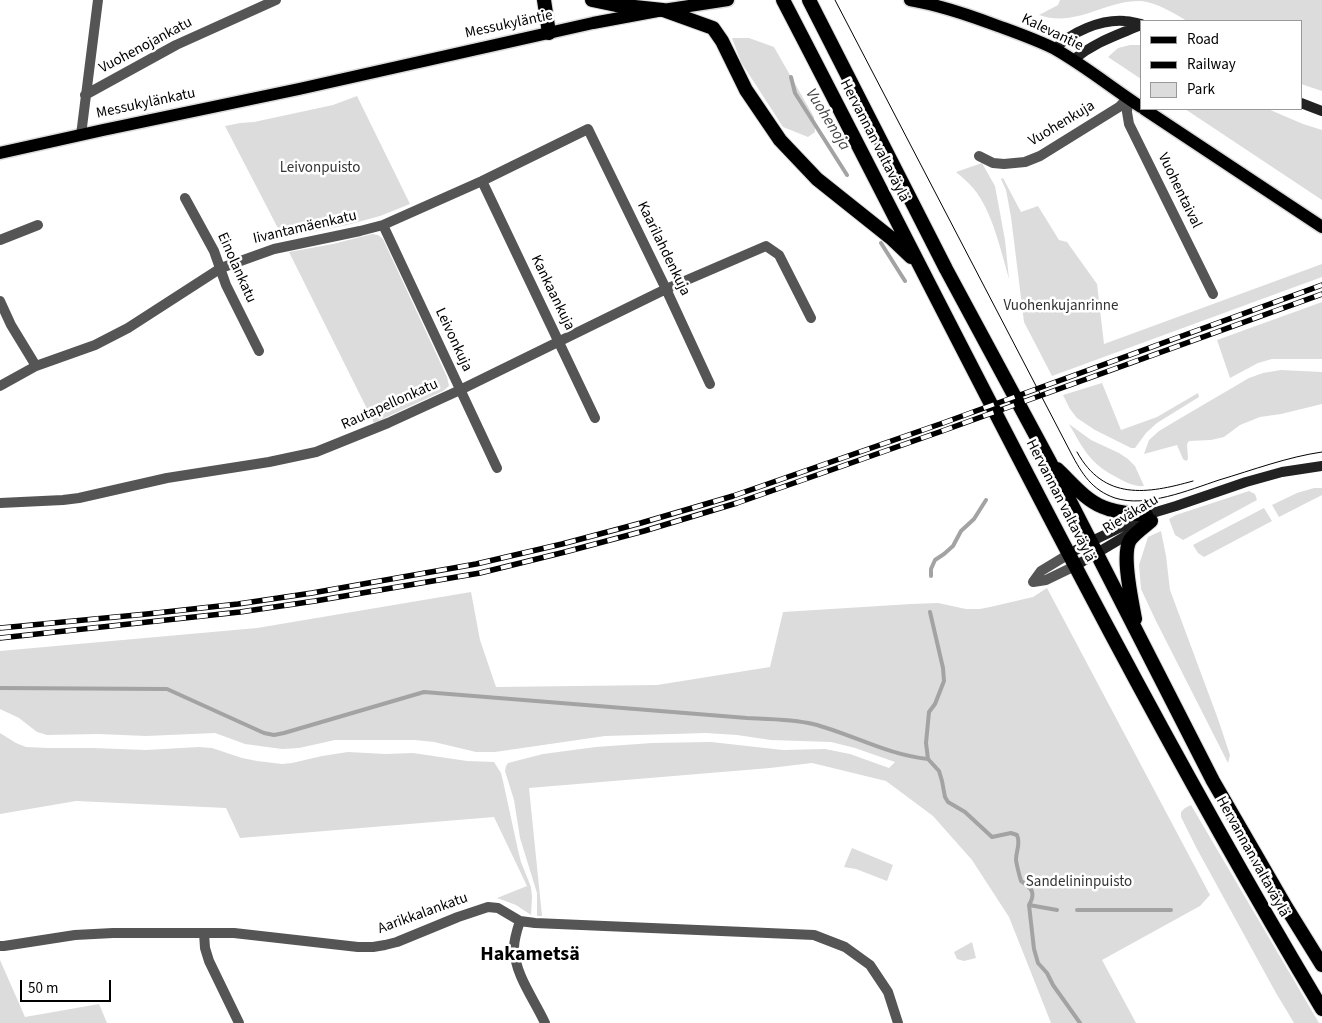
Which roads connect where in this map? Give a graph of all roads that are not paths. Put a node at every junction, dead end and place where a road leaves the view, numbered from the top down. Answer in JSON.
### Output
{"nodes":[{"id":1,"x":98,"y":0,"type":"edge"},
{"id":2,"x":276,"y":0,"type":"edge"},
{"id":3,"x":544,"y":0,"type":"edge"},
{"id":4,"x":592,"y":0,"type":"edge"},
{"id":5,"x":728,"y":0,"type":"edge"},
{"id":6,"x":783,"y":0,"type":"edge"},
{"id":7,"x":810,"y":0,"type":"edge"},
{"id":8,"x":910,"y":0,"type":"edge"},
{"id":9,"x":663,"y":10,"type":"junction"},
{"id":10,"x":1140,"y":24,"type":"edge"},
{"id":11,"x":1140,"y":24,"type":"edge"},
{"id":12,"x":549,"y":33,"type":"junction"},
{"id":13,"x":1055,"y":50,"type":"junction"},
{"id":14,"x":1072,"y":60,"type":"junction"},
{"id":15,"x":298,"y":89,"type":"joint"},
{"id":16,"x":85,"y":95,"type":"junction"},
{"id":17,"x":1128,"y":98,"type":"junction"},
{"id":18,"x":1302,"y":103,"type":"edge"},
{"id":19,"x":1140,"y":107,"type":"edge"},
{"id":20,"x":1145,"y":110,"type":"edge"},
{"id":21,"x":1322,"y":111,"type":"edge"},
{"id":22,"x":588,"y":129,"type":"joint"},
{"id":23,"x":80,"y":135,"type":"junction"},
{"id":24,"x":0,"y":153,"type":"edge"},
{"id":25,"x":979,"y":156,"type":"dead end"},
{"id":26,"x":482,"y":182,"type":"junction"},
{"id":27,"x":185,"y":198,"type":"dead end"},
{"id":28,"x":38,"y":225,"type":"dead end"},
{"id":29,"x":383,"y":225,"type":"junction"},
{"id":30,"x":1322,"y":227,"type":"edge"},
{"id":31,"x":0,"y":240,"type":"edge"},
{"id":32,"x":919,"y":265,"type":"junction"},
{"id":33,"x":221,"y":268,"type":"junction"},
{"id":34,"x":666,"y":289,"type":"junction"},
{"id":35,"x":1213,"y":294,"type":"dead end"},
{"id":36,"x":0,"y":301,"type":"edge"},
{"id":37,"x":811,"y":318,"type":"dead end"},
{"id":38,"x":559,"y":342,"type":"junction"},
{"id":39,"x":259,"y":351,"type":"dead end"},
{"id":40,"x":36,"y":366,"type":"junction"},
{"id":41,"x":710,"y":384,"type":"dead end"},
{"id":42,"x":0,"y":386,"type":"edge"},
{"id":43,"x":460,"y":390,"type":"junction"},
{"id":44,"x":595,"y":418,"type":"dead end"},
{"id":45,"x":1050,"y":462,"type":"junction"},
{"id":46,"x":497,"y":468,"type":"dead end"},
{"id":47,"x":1319,"y":468,"type":"edge"},
{"id":48,"x":0,"y":503,"type":"edge"},
{"id":49,"x":1149,"y":518,"type":"junction"},
{"id":50,"x":1093,"y":548,"type":"junction"},
{"id":51,"x":1072,"y":560,"type":"junction"},
{"id":52,"x":1137,"y":632,"type":"junction"},
{"id":53,"x":520,"y":922,"type":"junction"},
{"id":54,"x":204,"y":932,"type":"junction"},
{"id":55,"x":0,"y":946,"type":"edge"},
{"id":56,"x":1322,"y":965,"type":"edge"},
{"id":57,"x":1322,"y":1009,"type":"edge"},
{"id":58,"x":239,"y":1023,"type":"edge"},
{"id":59,"x":545,"y":1023,"type":"edge"},
{"id":60,"x":898,"y":1023,"type":"edge"}],
"edges":[{"from":1,"to":16,"type":"street"},
{"from":2,"to":16,"type":"street","name":"Vuohenojankatu"},
{"from":3,"to":12,"type":"highway"},
{"from":4,"to":9,"type":"highway"},
{"from":5,"to":9,"type":"main road","name":"Messukyläntie"},
{"from":6,"to":32,"type":"highway","name":"Hervannan valtaväylä"},
{"from":7,"to":45,"type":"highway","name":"Hervannan valtaväylä"},
{"from":8,"to":13,"type":"main road","name":"Kalevantie"},
{"from":9,"to":12,"type":"main road","name":"Messukyläntie"},
{"from":9,"to":32,"type":"highway"},
{"from":10,"to":13,"type":"main road"},
{"from":11,"to":14,"type":"main road"},
{"from":12,"to":15,"type":"main road","name":"Messukyläntie"},
{"from":13,"to":14,"type":"main road","name":"Kalevantie"},
{"from":14,"to":17,"type":"main road","name":"Kalevantie"},
{"from":15,"to":23,"type":"main road","name":"Messukylänkatu"},
{"from":16,"to":23,"type":"street"},
{"from":17,"to":19,"type":"main road","name":"Kalevantie"},
{"from":17,"to":25,"type":"street","name":"Vuohenkuja"},
{"from":17,"to":35,"type":"street","name":"Vuohentaival"},
{"from":18,"to":21,"type":"main road"},
{"from":20,"to":30,"type":"main road","name":"Kalevantie"},
{"from":22,"to":26,"type":"street","name":"Iivantamäenkatu"},
{"from":22,"to":34,"type":"street","name":"Kaarilahdenkuja"},
{"from":23,"to":24,"type":"main road","name":"Messukylänkatu"},
{"from":26,"to":29,"type":"street","name":"Iivantamäenkatu"},
{"from":26,"to":38,"type":"street","name":"Kankaankuja"},
{"from":27,"to":33,"type":"street","name":"Einolankatu"},
{"from":28,"to":31,"type":"street"},
{"from":29,"to":33,"type":"street","name":"Iivantamäenkatu"},
{"from":29,"to":43,"type":"street","name":"Leivonkuja"},
{"from":32,"to":51,"type":"highway","name":"Hervannan valtaväylä"},
{"from":33,"to":39,"type":"street","name":"Einolankatu"},
{"from":33,"to":40,"type":"street","name":"Iivantamäenkatu"},
{"from":34,"to":37,"type":"street","name":"Rautapellonkatu"},
{"from":34,"to":38,"type":"street","name":"Rautapellonkatu"},
{"from":34,"to":41,"type":"street","name":"Kaarilahdenkuja"},
{"from":36,"to":40,"type":"street"},
{"from":38,"to":43,"type":"street","name":"Rautapellonkatu"},
{"from":38,"to":44,"type":"street","name":"Kankaankuja"},
{"from":40,"to":42,"type":"street","name":"Iivantamäenkatu"},
{"from":43,"to":46,"type":"street","name":"Leivonkuja"},
{"from":43,"to":48,"type":"street","name":"Rautapellonkatu"},
{"from":45,"to":49,"type":"highway"},
{"from":45,"to":50,"type":"highway","name":"Hervannan valtaväylä"},
{"from":47,"to":49,"type":"main road","name":"Rieväkatu"},
{"from":49,"to":50,"type":"main road","name":"Rieväkatu"},
{"from":49,"to":52,"type":"highway"},
{"from":50,"to":51,"type":"main road","name":"Rieväkatu"},
{"from":50,"to":52,"type":"highway","name":"Hervannan valtaväylä"},
{"from":51,"to":57,"type":"highway","name":"Hervannan valtaväylä"},
{"from":52,"to":56,"type":"highway","name":"Hervannan valtaväylä"},
{"from":53,"to":54,"type":"street","name":"Aarikkalankatu"},
{"from":53,"to":59,"type":"street"},
{"from":53,"to":60,"type":"street","name":"Aarikkalankatu"},
{"from":54,"to":55,"type":"street","name":"Aarikkalankatu"},
{"from":54,"to":58,"type":"street"}]}
